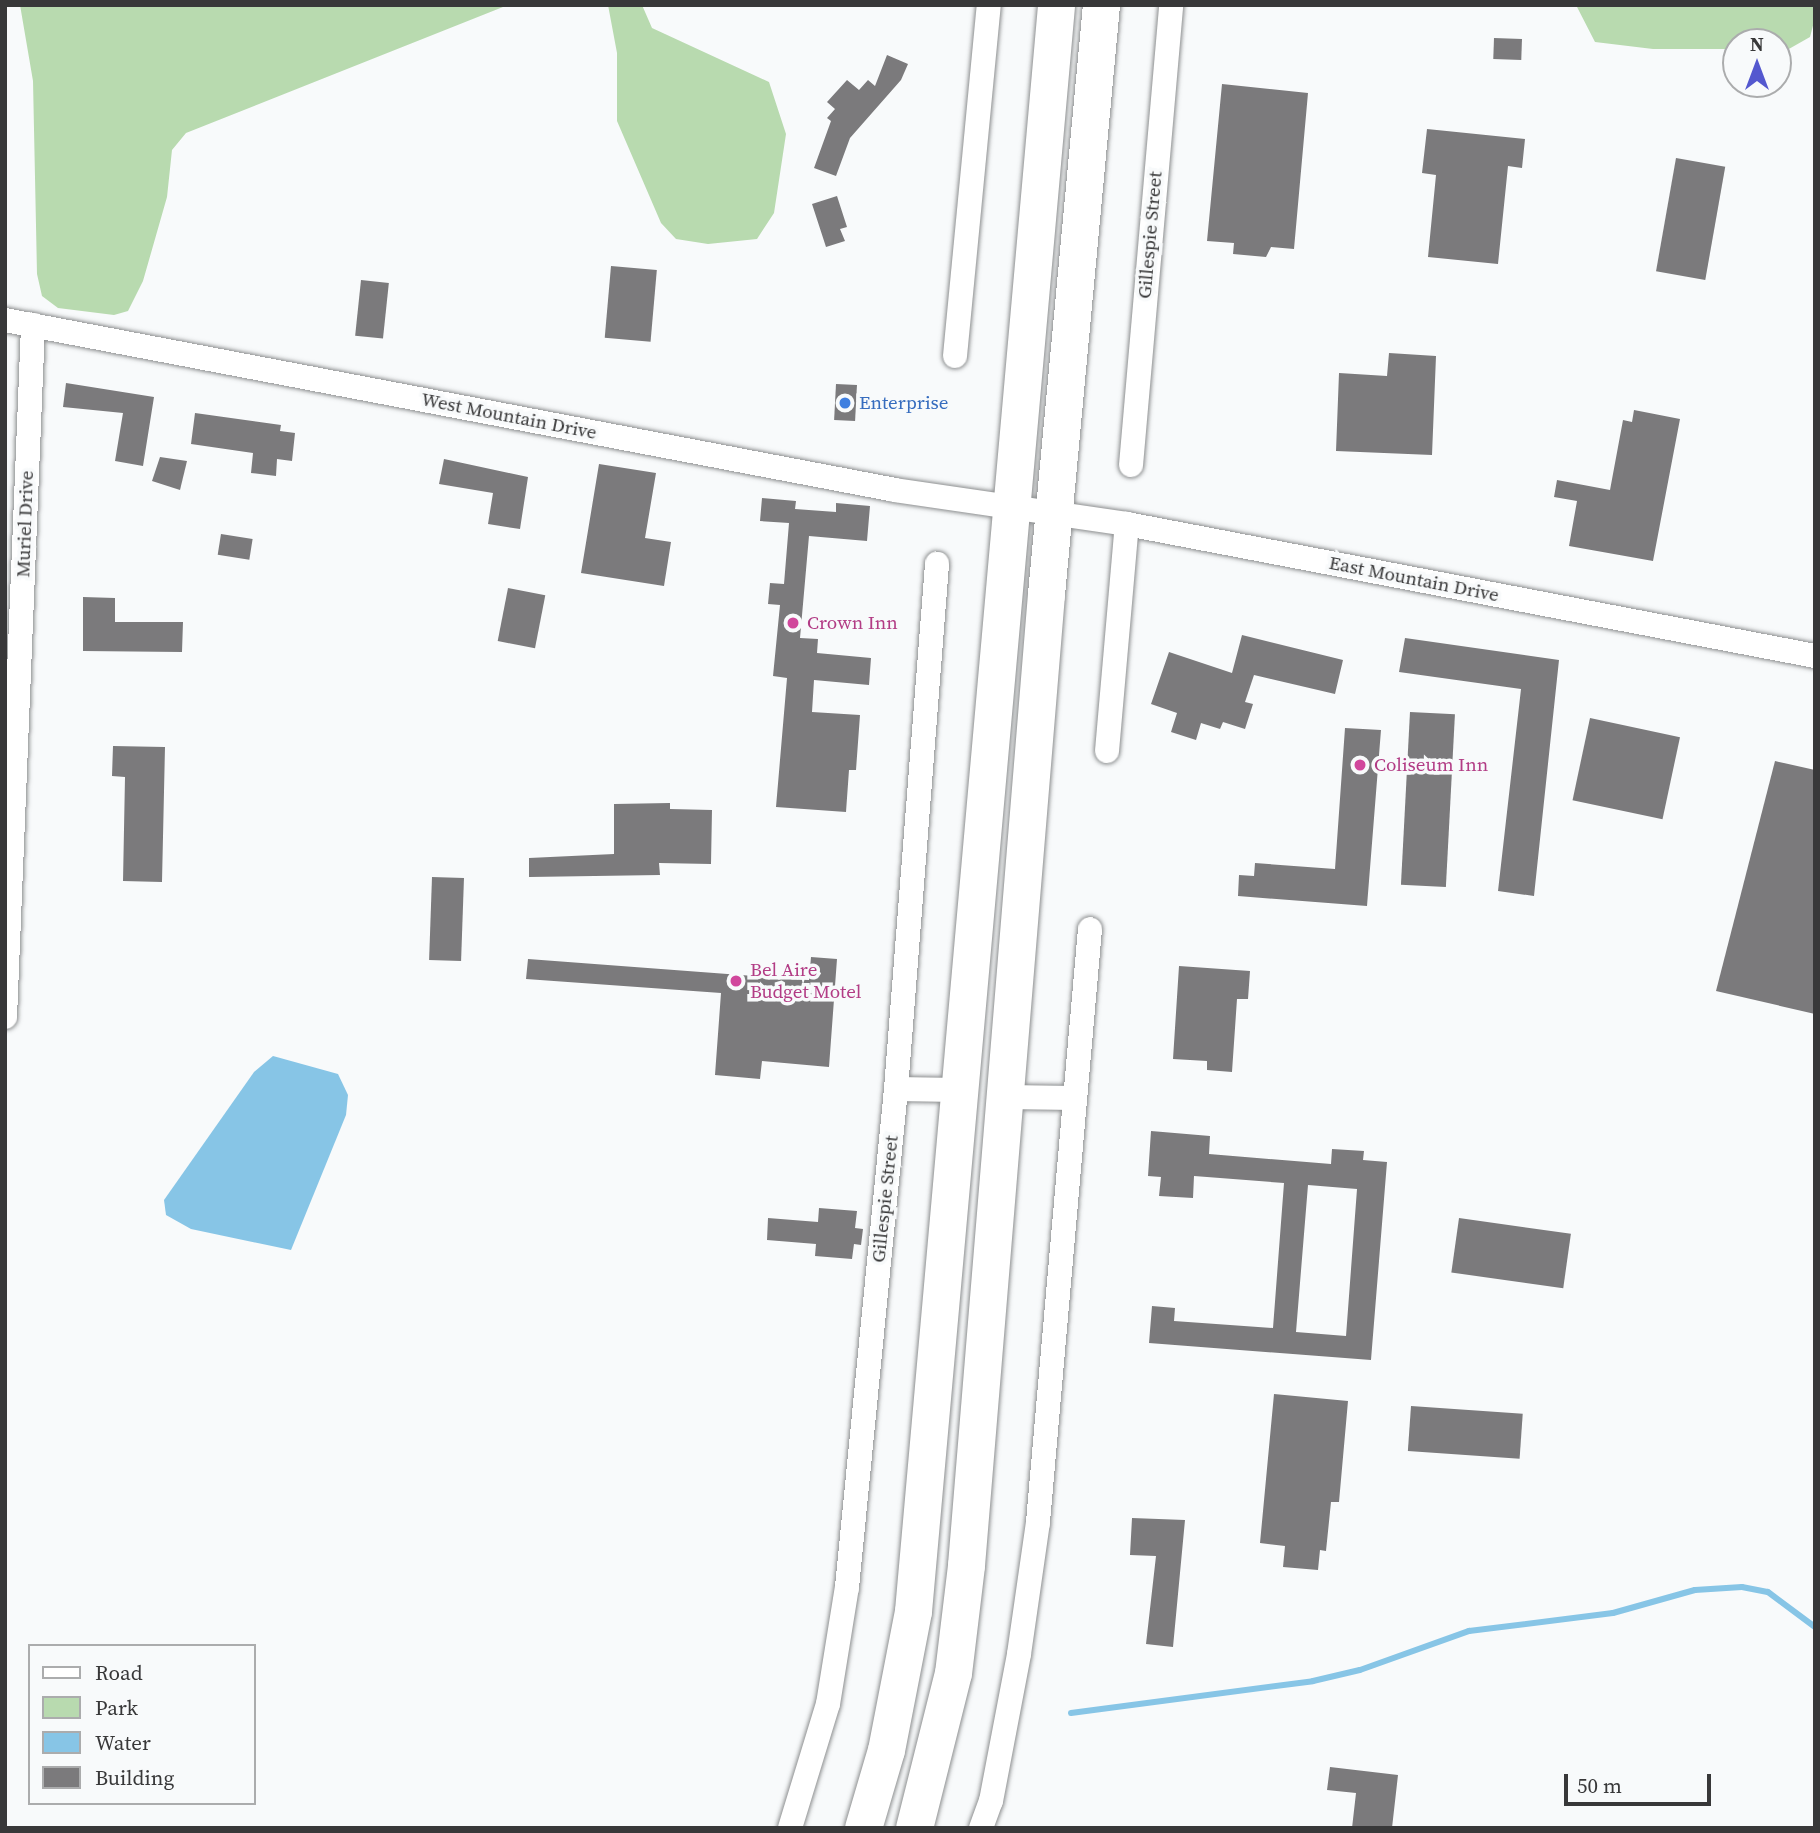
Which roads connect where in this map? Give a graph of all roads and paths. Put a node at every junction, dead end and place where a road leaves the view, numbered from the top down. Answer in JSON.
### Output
{"nodes":[{"id":1,"x":989,"y":5,"type":"edge"},
{"id":2,"x":1056,"y":5,"type":"edge"},
{"id":3,"x":1101,"y":5,"type":"edge"},
{"id":4,"x":1171,"y":5,"type":"edge"},
{"id":5,"x":5,"y":320,"type":"edge"},
{"id":6,"x":33,"y":325,"type":"junction"},
{"id":7,"x":955,"y":356,"type":"dead end"},
{"id":8,"x":1131,"y":465,"type":"dead end"},
{"id":9,"x":1013,"y":509,"type":"junction"},
{"id":10,"x":1053,"y":514,"type":"junction"},
{"id":11,"x":1127,"y":524,"type":"junction"},
{"id":12,"x":937,"y":564,"type":"dead end"},
{"id":13,"x":1815,"y":656,"type":"edge"},
{"id":14,"x":993,"y":735,"type":"junction"},
{"id":15,"x":1107,"y":751,"type":"dead end"},
{"id":16,"x":1090,"y":929,"type":"dead end"},
{"id":17,"x":5,"y":1017,"type":"edge"},
{"id":18,"x":896,"y":1089,"type":"junction"},
{"id":19,"x":959,"y":1090,"type":"junction"},
{"id":20,"x":1006,"y":1097,"type":"junction"},
{"id":21,"x":1074,"y":1098,"type":"junction"},
{"id":22,"x":790,"y":1828,"type":"edge"},
{"id":23,"x":863,"y":1828,"type":"edge"},
{"id":24,"x":915,"y":1828,"type":"edge"},
{"id":25,"x":981,"y":1828,"type":"edge"}],
"edges":[{"from":1,"to":7,"type":"street"},
{"from":2,"to":9,"type":"highway"},
{"from":3,"to":10,"type":"highway"},
{"from":4,"to":8,"type":"street","name":"Gillespie Street"},
{"from":5,"to":6,"type":"street","name":"West Mountain Drive"},
{"from":6,"to":9,"type":"street","name":"West Mountain Drive"},
{"from":6,"to":17,"type":"street","name":"Muriel Drive"},
{"from":9,"to":10,"type":"street","name":"East Mountain Drive"},
{"from":9,"to":14,"type":"highway"},
{"from":10,"to":11,"type":"street","name":"East Mountain Drive"},
{"from":10,"to":20,"type":"highway"},
{"from":11,"to":13,"type":"street","name":"East Mountain Drive"},
{"from":11,"to":15,"type":"street"},
{"from":12,"to":18,"type":"street","name":"Gillespie Street"},
{"from":14,"to":19,"type":"highway"},
{"from":14,"to":20,"type":"highway"},
{"from":16,"to":21,"type":"street"},
{"from":18,"to":19,"type":"street"},
{"from":18,"to":22,"type":"street","name":"Gillespie Street"},
{"from":19,"to":23,"type":"highway"},
{"from":20,"to":21,"type":"street"},
{"from":20,"to":24,"type":"highway"},
{"from":21,"to":25,"type":"street"}]}
